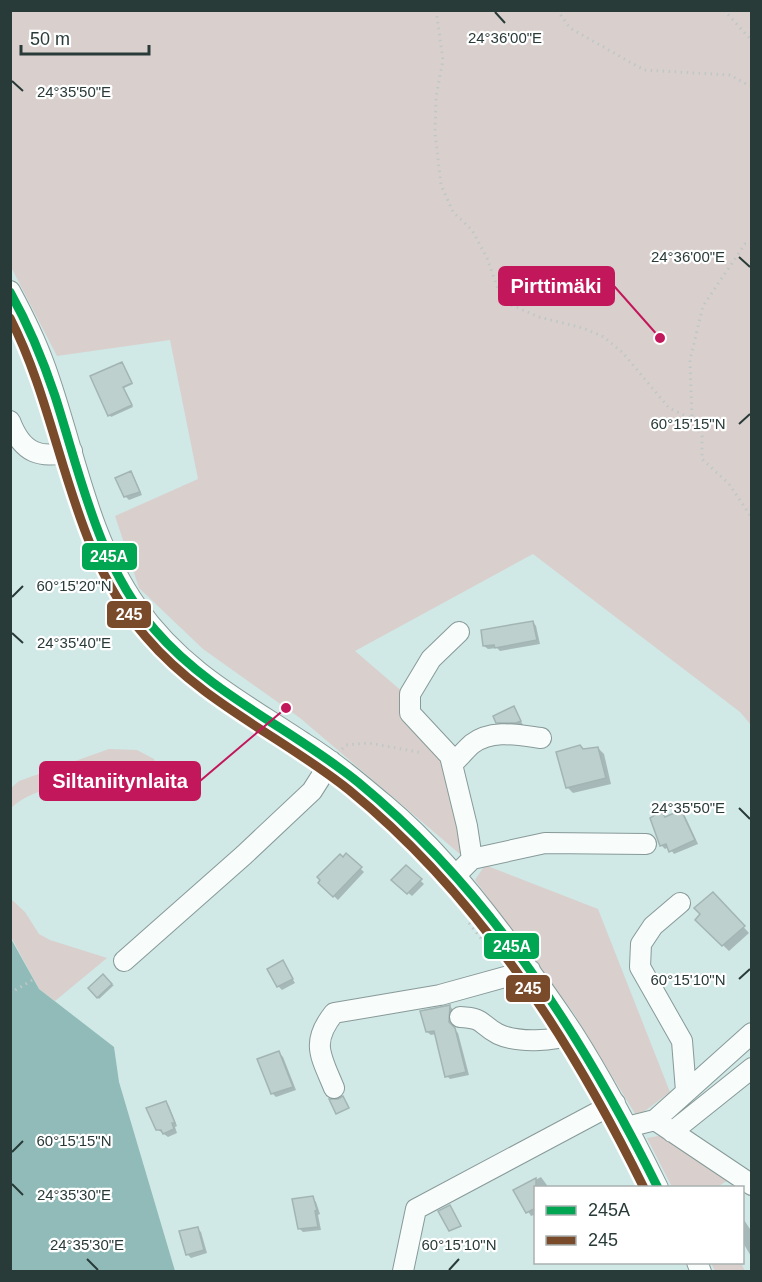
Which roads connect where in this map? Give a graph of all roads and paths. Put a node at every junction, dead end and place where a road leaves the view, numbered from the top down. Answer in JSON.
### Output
{"nodes":[{"id":1,"x":436,"y":10,"type":"edge"},
{"id":2,"x":557,"y":10,"type":"edge"},
{"id":3,"x":724,"y":10,"type":"edge"},
{"id":4,"x":752,"y":41,"type":"edge"},
{"id":5,"x":752,"y":86,"type":"edge"},
{"id":6,"x":752,"y":244,"type":"edge"},
{"id":7,"x":10,"y":291,"type":"edge"},
{"id":8,"x":692,"y":419,"type":"junction"},
{"id":9,"x":10,"y":421,"type":"edge"},
{"id":10,"x":72,"y":451,"type":"junction"},
{"id":11,"x":752,"y":518,"type":"edge"},
{"id":12,"x":459,"y":632,"type":"dead end"},
{"id":13,"x":541,"y":738,"type":"dead end"},
{"id":14,"x":451,"y":760,"type":"junction"},
{"id":15,"x":331,"y":761,"type":"junction"},
{"id":16,"x":645,"y":844,"type":"dead end"},
{"id":17,"x":472,"y":859,"type":"junction"},
{"id":18,"x":456,"y":875,"type":"junction"},
{"id":19,"x":680,"y":903,"type":"dead end"},
{"id":20,"x":124,"y":961,"type":"dead end"},
{"id":21,"x":530,"y":970,"type":"junction"},
{"id":22,"x":36,"y":978,"type":"dead end"},
{"id":23,"x":10,"y":993,"type":"edge"},
{"id":24,"x":460,"y":1017,"type":"dead end"},
{"id":25,"x":573,"y":1033,"type":"junction"},
{"id":26,"x":752,"y":1033,"type":"edge"},
{"id":27,"x":752,"y":1068,"type":"edge"},
{"id":28,"x":334,"y":1088,"type":"dead end"},
{"id":29,"x":686,"y":1091,"type":"junction"},
{"id":30,"x":615,"y":1103,"type":"junction"},
{"id":31,"x":655,"y":1120,"type":"junction"},
{"id":32,"x":627,"y":1127,"type":"junction"},
{"id":33,"x":672,"y":1132,"type":"junction"},
{"id":34,"x":752,"y":1185,"type":"edge"},
{"id":35,"x":657,"y":1186,"type":"edge"},
{"id":36,"x":403,"y":1271,"type":"edge"}],
"edges":[{"from":1,"to":8,"type":"path"},
{"from":2,"to":5,"type":"path"},
{"from":3,"to":4,"type":"path"},
{"from":6,"to":8,"type":"path"},
{"from":7,"to":10,"type":"street"},
{"from":8,"to":11,"type":"path"},
{"from":9,"to":10,"type":"street"},
{"from":10,"to":15,"type":"street"},
{"from":12,"to":14,"type":"street"},
{"from":13,"to":14,"type":"street"},
{"from":14,"to":15,"type":"path"},
{"from":14,"to":17,"type":"street"},
{"from":15,"to":18,"type":"street"},
{"from":15,"to":20,"type":"street"},
{"from":16,"to":17,"type":"street"},
{"from":17,"to":18,"type":"street"},
{"from":18,"to":21,"type":"street"},
{"from":19,"to":29,"type":"street"},
{"from":21,"to":25,"type":"street"},
{"from":21,"to":28,"type":"street"},
{"from":22,"to":23,"type":"path"},
{"from":24,"to":25,"type":"street"},
{"from":25,"to":30,"type":"street"},
{"from":26,"to":29,"type":"street"},
{"from":27,"to":33,"type":"street"},
{"from":29,"to":31,"type":"street"},
{"from":30,"to":32,"type":"street"},
{"from":30,"to":36,"type":"street"},
{"from":31,"to":32,"type":"street"},
{"from":31,"to":33,"type":"street"},
{"from":32,"to":35,"type":"street"},
{"from":33,"to":34,"type":"street"}]}
